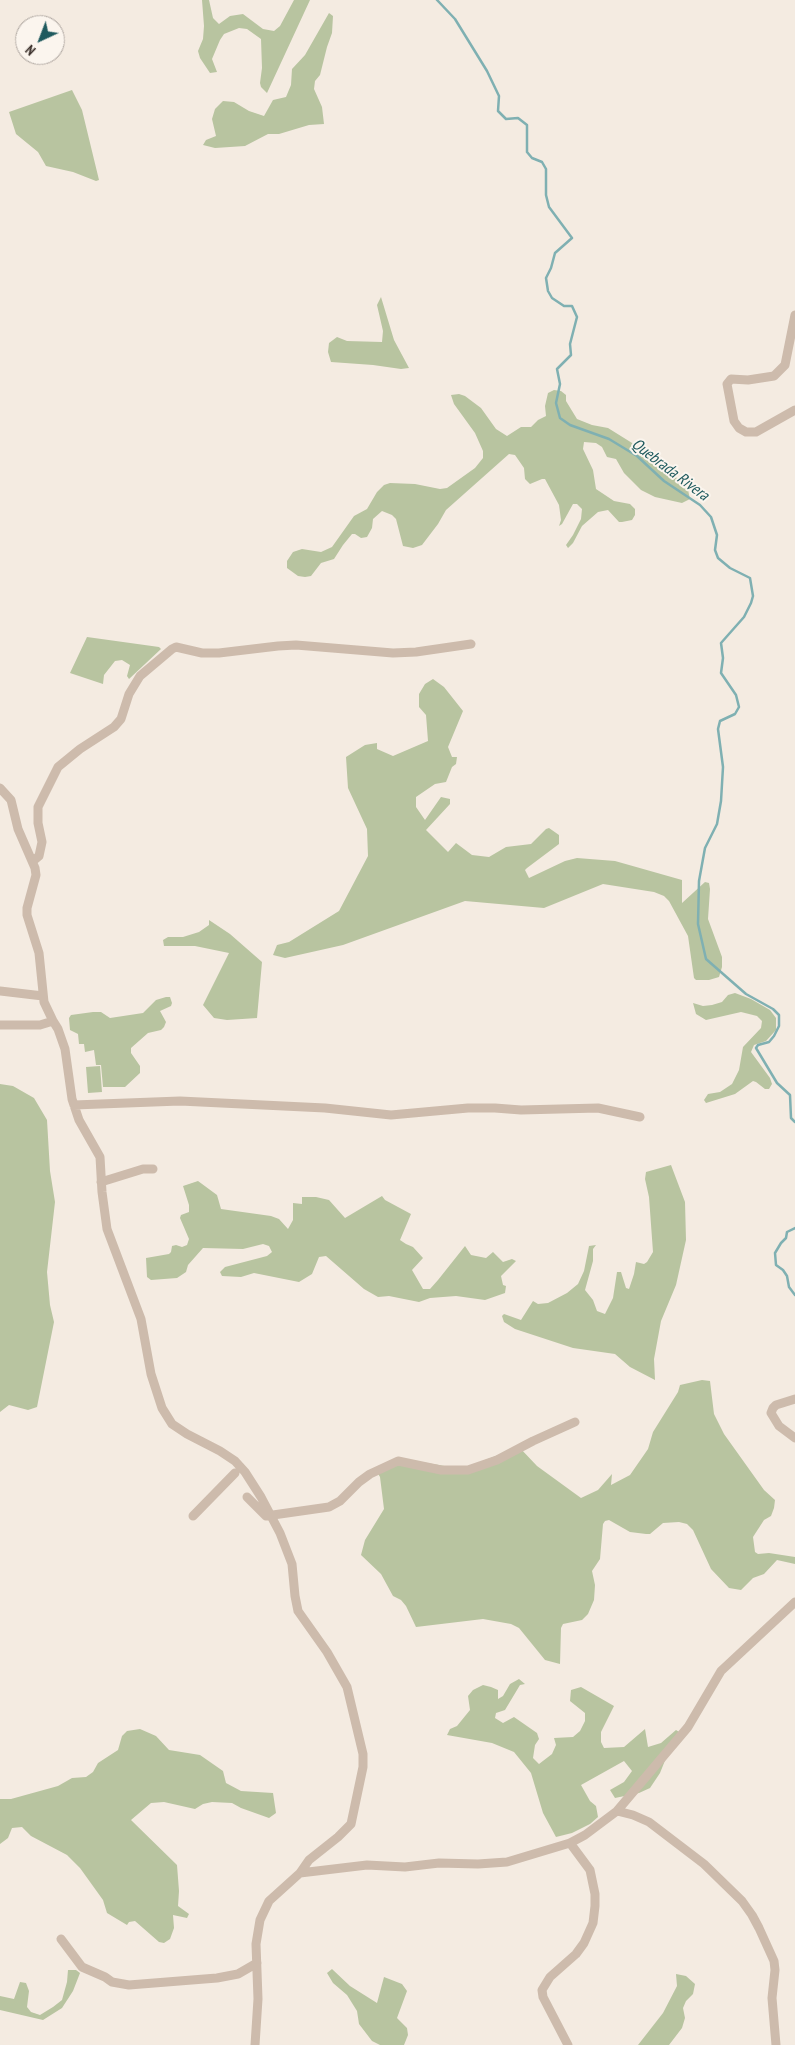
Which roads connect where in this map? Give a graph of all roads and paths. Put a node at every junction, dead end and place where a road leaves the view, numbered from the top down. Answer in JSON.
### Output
{"nodes":[{"id":1,"x":795,"y":315,"type":"edge"},
{"id":2,"x":795,"y":410,"type":"edge"},
{"id":3,"x":471,"y":644,"type":"dead end"},
{"id":4,"x":0,"y":788,"type":"edge"},
{"id":5,"x":33,"y":861,"type":"junction"},
{"id":6,"x":0,"y":991,"type":"edge"},
{"id":7,"x":43,"y":996,"type":"junction"},
{"id":8,"x":52,"y":1021,"type":"junction"},
{"id":9,"x":0,"y":1025,"type":"edge"},
{"id":10,"x":74,"y":1105,"type":"junction"},
{"id":11,"x":640,"y":1117,"type":"dead end"},
{"id":12,"x":153,"y":1169,"type":"dead end"},
{"id":13,"x":101,"y":1182,"type":"junction"},
{"id":14,"x":795,"y":1399,"type":"edge"},
{"id":15,"x":575,"y":1422,"type":"dead end"},
{"id":16,"x":795,"y":1438,"type":"edge"},
{"id":17,"x":235,"y":1474,"type":"dead end"},
{"id":18,"x":247,"y":1497,"type":"dead end"},
{"id":19,"x":193,"y":1516,"type":"dead end"},
{"id":20,"x":272,"y":1516,"type":"junction"},
{"id":21,"x":795,"y":1602,"type":"edge"},
{"id":22,"x":617,"y":1811,"type":"junction"},
{"id":23,"x":570,"y":1843,"type":"junction"},
{"id":24,"x":300,"y":1873,"type":"junction"},
{"id":25,"x":61,"y":1939,"type":"dead end"},
{"id":26,"x":257,"y":1962,"type":"junction"},
{"id":27,"x":255,"y":2045,"type":"edge"},
{"id":28,"x":568,"y":2045,"type":"edge"},
{"id":29,"x":776,"y":2045,"type":"edge"}],
"edges":[{"from":1,"to":2,"type":"street"},
{"from":3,"to":5,"type":"street"},
{"from":4,"to":5,"type":"street"},
{"from":5,"to":7,"type":"street"},
{"from":6,"to":7,"type":"street"},
{"from":7,"to":8,"type":"street"},
{"from":8,"to":9,"type":"street"},
{"from":8,"to":10,"type":"street"},
{"from":10,"to":11,"type":"street"},
{"from":10,"to":13,"type":"street"},
{"from":12,"to":13,"type":"street"},
{"from":13,"to":20,"type":"street"},
{"from":14,"to":16,"type":"street"},
{"from":15,"to":20,"type":"street"},
{"from":17,"to":19,"type":"street"},
{"from":18,"to":20,"type":"street"},
{"from":20,"to":24,"type":"street"},
{"from":21,"to":22,"type":"street"},
{"from":22,"to":23,"type":"street"},
{"from":22,"to":29,"type":"street"},
{"from":23,"to":24,"type":"street"},
{"from":23,"to":28,"type":"street"},
{"from":24,"to":26,"type":"street"},
{"from":25,"to":26,"type":"street"},
{"from":26,"to":27,"type":"street"}]}
